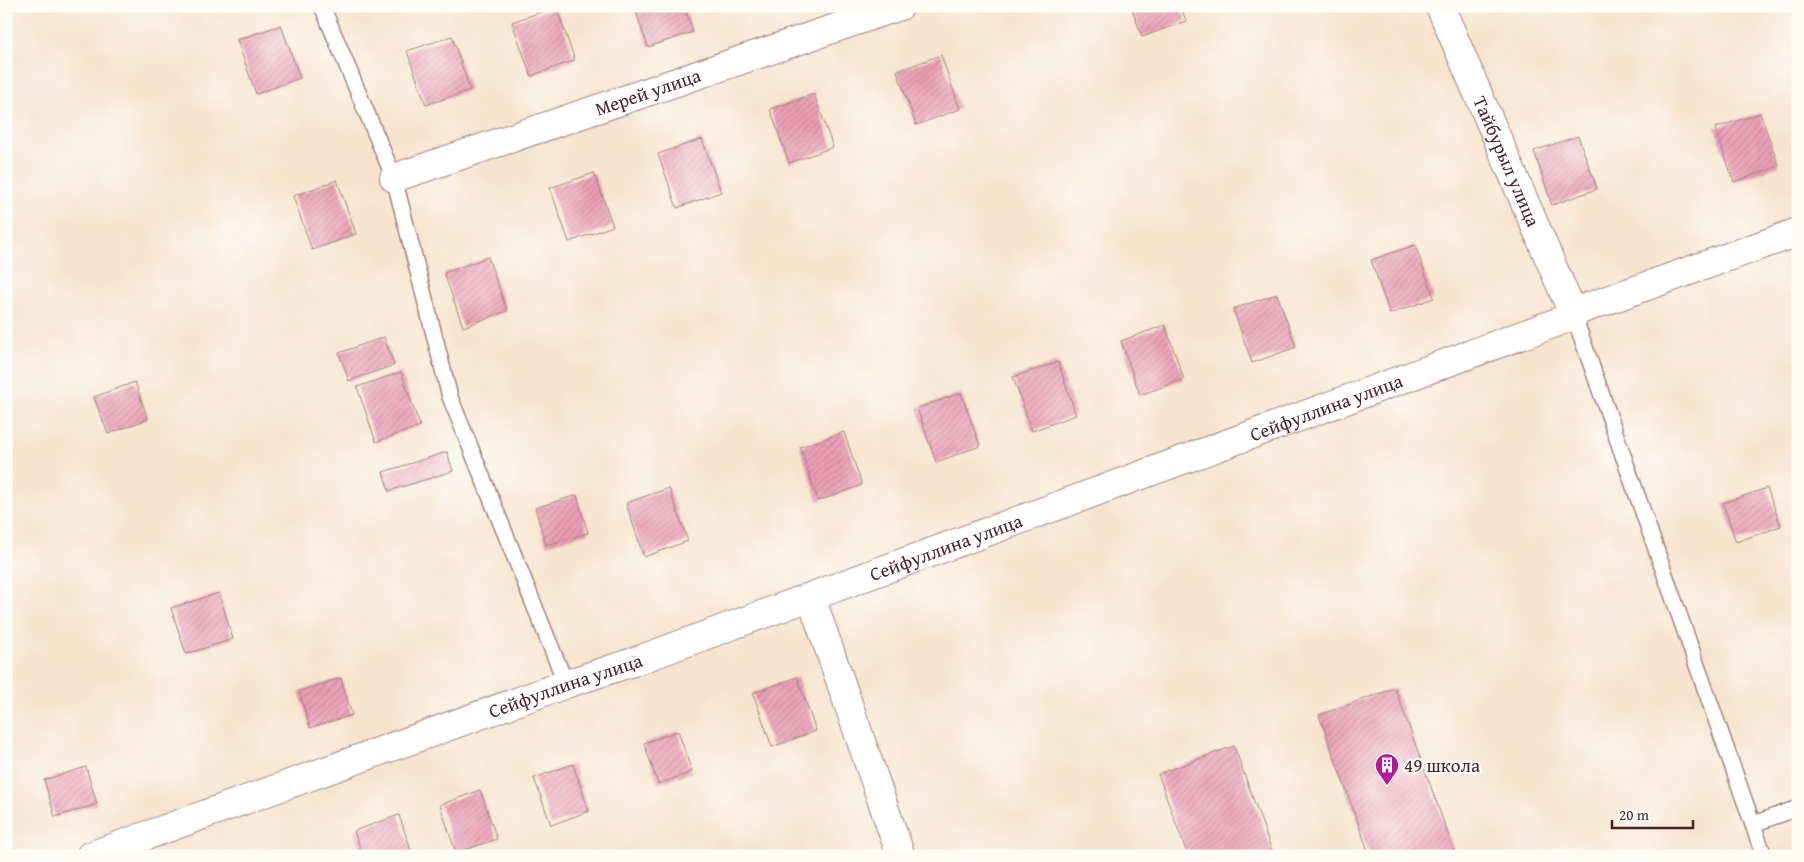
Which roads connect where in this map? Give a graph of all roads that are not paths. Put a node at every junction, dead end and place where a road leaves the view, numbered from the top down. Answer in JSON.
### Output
{"nodes":[{"id":1,"x":322,"y":6,"type":"edge"},
{"id":2,"x":900,"y":6,"type":"edge"},
{"id":3,"x":1440,"y":6,"type":"edge"},
{"id":4,"x":394,"y":178,"type":"junction"},
{"id":5,"x":1798,"y":232,"type":"edge"},
{"id":6,"x":1574,"y":316,"type":"junction"},
{"id":7,"x":812,"y":597,"type":"junction"},
{"id":8,"x":566,"y":684,"type":"junction"},
{"id":9,"x":1798,"y":808,"type":"edge"},
{"id":10,"x":1754,"y":824,"type":"junction"},
{"id":11,"x":90,"y":856,"type":"edge"},
{"id":12,"x":901,"y":856,"type":"edge"},
{"id":13,"x":1764,"y":856,"type":"edge"}],
"edges":[{"from":1,"to":4,"type":"lane"},
{"from":2,"to":4,"type":"street","name":"Мерей улица"},
{"from":3,"to":6,"type":"street","name":"Тайбурыл улица"},
{"from":4,"to":8,"type":"lane"},
{"from":5,"to":6,"type":"street","name":"Сейфуллина улица"},
{"from":6,"to":7,"type":"street","name":"Сейфуллина улица"},
{"from":6,"to":10,"type":"lane"},
{"from":7,"to":8,"type":"street","name":"Сейфуллина улица"},
{"from":7,"to":12,"type":"street"},
{"from":8,"to":11,"type":"street","name":"Сейфуллина улица"},
{"from":9,"to":10,"type":"lane"},
{"from":10,"to":13,"type":"lane"}]}
